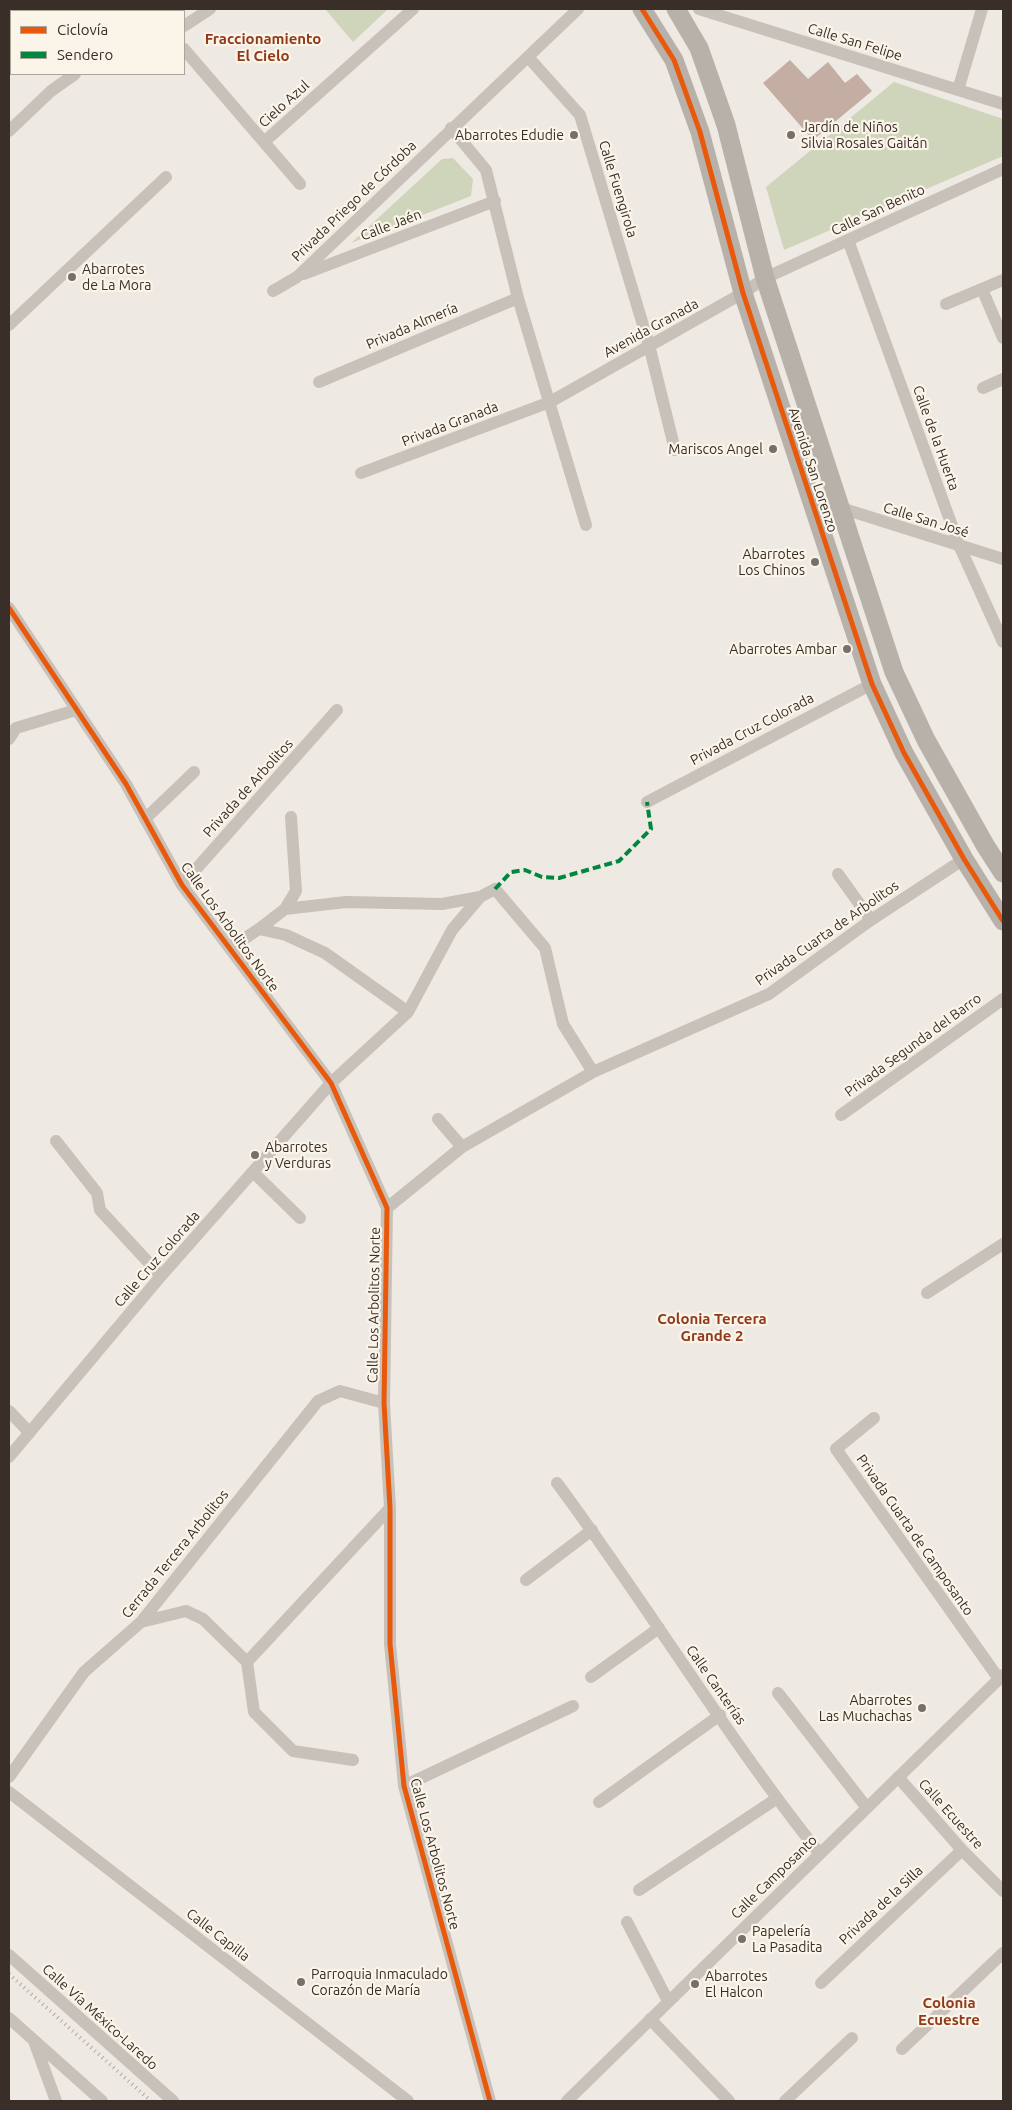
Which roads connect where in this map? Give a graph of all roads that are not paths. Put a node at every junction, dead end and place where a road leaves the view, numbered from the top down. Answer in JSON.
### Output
{"nodes":[{"id":1,"x":210,"y":9,"type":"edge"},
{"id":2,"x":413,"y":9,"type":"edge"},
{"id":3,"x":578,"y":9,"type":"edge"},
{"id":4,"x":642,"y":9,"type":"edge"},
{"id":5,"x":676,"y":9,"type":"edge"},
{"id":6,"x":699,"y":9,"type":"edge"},
{"id":7,"x":982,"y":9,"type":"edge"},
{"id":8,"x":185,"y":25,"type":"edge"},
{"id":9,"x":185,"y":50,"type":"edge"},
{"id":10,"x":528,"y":57,"type":"junction"},
{"id":11,"x":75,"y":75,"type":"edge"},
{"id":12,"x":958,"y":90,"type":"junction"},
{"id":13,"x":1003,"y":104,"type":"edge"},
{"id":14,"x":451,"y":128,"type":"junction"},
{"id":15,"x":9,"y":131,"type":"edge"},
{"id":16,"x":264,"y":142,"type":"junction"},
{"id":17,"x":1003,"y":170,"type":"edge"},
{"id":18,"x":166,"y":177,"type":"dead end"},
{"id":19,"x":300,"y":184,"type":"dead end"},
{"id":20,"x":495,"y":201,"type":"junction"},
{"id":21,"x":848,"y":240,"type":"junction"},
{"id":22,"x":297,"y":277,"type":"junction"},
{"id":23,"x":765,"y":278,"type":"junction"},
{"id":24,"x":1003,"y":280,"type":"edge"},
{"id":25,"x":982,"y":289,"type":"junction"},
{"id":26,"x":273,"y":291,"type":"dead end"},
{"id":27,"x":743,"y":293,"type":"junction"},
{"id":28,"x":518,"y":298,"type":"junction"},
{"id":29,"x":946,"y":304,"type":"dead end"},
{"id":30,"x":9,"y":325,"type":"edge"},
{"id":31,"x":1003,"y":338,"type":"edge"},
{"id":32,"x":649,"y":345,"type":"junction"},
{"id":33,"x":1003,"y":380,"type":"edge"},
{"id":34,"x":319,"y":382,"type":"dead end"},
{"id":35,"x":983,"y":388,"type":"dead end"},
{"id":36,"x":550,"y":402,"type":"junction"},
{"id":37,"x":675,"y":450,"type":"dead end"},
{"id":38,"x":361,"y":473,"type":"dead end"},
{"id":39,"x":840,"y":508,"type":"junction"},
{"id":40,"x":586,"y":525,"type":"dead end"},
{"id":41,"x":959,"y":546,"type":"junction"},
{"id":42,"x":1003,"y":559,"type":"edge"},
{"id":43,"x":9,"y":608,"type":"edge"},
{"id":44,"x":1003,"y":642,"type":"edge"},
{"id":45,"x":872,"y":684,"type":"junction"},
{"id":46,"x":76,"y":710,"type":"junction"},
{"id":47,"x":337,"y":710,"type":"dead end"},
{"id":48,"x":9,"y":739,"type":"edge"},
{"id":49,"x":194,"y":772,"type":"dead end"},
{"id":50,"x":647,"y":802,"type":"dead end"},
{"id":51,"x":291,"y":817,"type":"dead end"},
{"id":52,"x":145,"y":819,"type":"junction"},
{"id":53,"x":964,"y":859,"type":"junction"},
{"id":54,"x":1003,"y":873,"type":"edge"},
{"id":55,"x":838,"y":874,"type":"dead end"},
{"id":56,"x":182,"y":885,"type":"junction"},
{"id":57,"x":480,"y":897,"type":"junction"},
{"id":58,"x":285,"y":910,"type":"junction"},
{"id":59,"x":871,"y":920,"type":"junction"},
{"id":60,"x":1003,"y":921,"type":"edge"},
{"id":61,"x":259,"y":929,"type":"junction"},
{"id":62,"x":230,"y":948,"type":"junction"},
{"id":63,"x":1003,"y":999,"type":"edge"},
{"id":64,"x":408,"y":1012,"type":"junction"},
{"id":65,"x":593,"y":1072,"type":"junction"},
{"id":66,"x":330,"y":1083,"type":"junction"},
{"id":67,"x":841,"y":1115,"type":"dead end"},
{"id":68,"x":438,"y":1119,"type":"dead end"},
{"id":69,"x":56,"y":1141,"type":"dead end"},
{"id":70,"x":462,"y":1147,"type":"junction"},
{"id":71,"x":253,"y":1172,"type":"junction"},
{"id":72,"x":387,"y":1208,"type":"junction"},
{"id":73,"x":300,"y":1218,"type":"dead end"},
{"id":74,"x":1003,"y":1244,"type":"edge"},
{"id":75,"x":161,"y":1276,"type":"junction"},
{"id":76,"x":927,"y":1293,"type":"dead end"},
{"id":77,"x":384,"y":1402,"type":"junction"},
{"id":78,"x":9,"y":1411,"type":"edge"},
{"id":79,"x":874,"y":1418,"type":"dead end"},
{"id":80,"x":30,"y":1432,"type":"junction"},
{"id":81,"x":9,"y":1457,"type":"edge"},
{"id":82,"x":557,"y":1483,"type":"dead end"},
{"id":83,"x":390,"y":1508,"type":"junction"},
{"id":84,"x":592,"y":1530,"type":"junction"},
{"id":85,"x":526,"y":1580,"type":"dead end"},
{"id":86,"x":141,"y":1622,"type":"junction"},
{"id":87,"x":659,"y":1628,"type":"junction"},
{"id":88,"x":247,"y":1662,"type":"junction"},
{"id":89,"x":591,"y":1677,"type":"dead end"},
{"id":90,"x":1001,"y":1677,"type":"edge"},
{"id":91,"x":778,"y":1693,"type":"dead end"},
{"id":92,"x":573,"y":1706,"type":"dead end"},
{"id":93,"x":720,"y":1715,"type":"junction"},
{"id":94,"x":353,"y":1760,"type":"dead end"},
{"id":95,"x":9,"y":1777,"type":"edge"},
{"id":96,"x":898,"y":1777,"type":"junction"},
{"id":97,"x":404,"y":1786,"type":"junction"},
{"id":98,"x":9,"y":1792,"type":"edge"},
{"id":99,"x":776,"y":1799,"type":"junction"},
{"id":100,"x":599,"y":1802,"type":"dead end"},
{"id":101,"x":867,"y":1808,"type":"junction"},
{"id":102,"x":962,"y":1850,"type":"junction"},
{"id":103,"x":820,"y":1854,"type":"junction"},
{"id":104,"x":640,"y":1890,"type":"dead end"},
{"id":105,"x":1003,"y":1891,"type":"edge"},
{"id":106,"x":627,"y":1922,"type":"dead end"},
{"id":107,"x":1003,"y":1953,"type":"edge"},
{"id":108,"x":9,"y":1955,"type":"edge"},
{"id":109,"x":821,"y":1982,"type":"dead end"},
{"id":110,"x":668,"y":2001,"type":"junction"},
{"id":111,"x":9,"y":2018,"type":"edge"},
{"id":112,"x":650,"y":2019,"type":"junction"},
{"id":113,"x":852,"y":2038,"type":"dead end"},
{"id":114,"x":34,"y":2041,"type":"junction"},
{"id":115,"x":902,"y":2049,"type":"dead end"},
{"id":116,"x":56,"y":2101,"type":"edge"},
{"id":117,"x":102,"y":2101,"type":"edge"},
{"id":118,"x":172,"y":2101,"type":"edge"},
{"id":119,"x":408,"y":2101,"type":"edge"},
{"id":120,"x":490,"y":2101,"type":"edge"},
{"id":121,"x":567,"y":2101,"type":"edge"},
{"id":122,"x":729,"y":2101,"type":"edge"},
{"id":123,"x":785,"y":2101,"type":"edge"}],
"edges":[{"from":1,"to":8,"type":"street"},
{"from":2,"to":16,"type":"street","name":"Cielo Azul"},
{"from":3,"to":10,"type":"street","name":"Privada Priego de Córdoba"},
{"from":4,"to":27,"type":"street","name":"Avenida San Lorenzo"},
{"from":5,"to":23,"type":"street","name":"Avenida San Lorenzo"},
{"from":6,"to":12,"type":"street","name":"Calle San Felipe"},
{"from":7,"to":12,"type":"street"},
{"from":9,"to":16,"type":"street"},
{"from":10,"to":14,"type":"street","name":"Privada Priego de Córdoba"},
{"from":10,"to":32,"type":"street","name":"Calle Fuengirola"},
{"from":11,"to":15,"type":"street"},
{"from":12,"to":13,"type":"street","name":"Calle San Felipe"},
{"from":14,"to":20,"type":"street"},
{"from":14,"to":22,"type":"street","name":"Privada Priego de Córdoba"},
{"from":16,"to":19,"type":"street"},
{"from":17,"to":21,"type":"street","name":"Calle San Benito"},
{"from":18,"to":30,"type":"street"},
{"from":20,"to":22,"type":"street","name":"Calle Jaén"},
{"from":20,"to":28,"type":"street"},
{"from":21,"to":23,"type":"street","name":"Calle San Benito"},
{"from":21,"to":41,"type":"street","name":"Calle de la Huerta"},
{"from":22,"to":26,"type":"street","name":"Privada Priego de Córdoba"},
{"from":23,"to":27,"type":"street","name":"Avenida Granada"},
{"from":23,"to":39,"type":"street","name":"Avenida San Lorenzo"},
{"from":24,"to":25,"type":"street"},
{"from":25,"to":29,"type":"street"},
{"from":25,"to":31,"type":"street"},
{"from":27,"to":32,"type":"street","name":"Avenida Granada"},
{"from":27,"to":45,"type":"street","name":"Avenida San Lorenzo"},
{"from":28,"to":34,"type":"street","name":"Privada Almería"},
{"from":28,"to":36,"type":"street"},
{"from":32,"to":36,"type":"street","name":"Avenida Granada"},
{"from":32,"to":37,"type":"street","name":"Calle Fuengirola"},
{"from":33,"to":35,"type":"street"},
{"from":36,"to":38,"type":"street","name":"Privada Granada"},
{"from":36,"to":40,"type":"street"},
{"from":39,"to":41,"type":"street","name":"Calle San José"},
{"from":39,"to":54,"type":"street","name":"Avenida San Lorenzo"},
{"from":41,"to":42,"type":"street","name":"Calle San José"},
{"from":41,"to":44,"type":"street","name":"Calle de la Huerta"},
{"from":43,"to":46,"type":"street","name":"Calle Los Arbolitos Norte"},
{"from":45,"to":50,"type":"street","name":"Privada Cruz Colorada"},
{"from":45,"to":53,"type":"street","name":"Avenida San Lorenzo"},
{"from":46,"to":48,"type":"street"},
{"from":46,"to":52,"type":"street","name":"Calle Los Arbolitos Norte"},
{"from":47,"to":56,"type":"street","name":"Privada de Arbolitos"},
{"from":49,"to":52,"type":"street"},
{"from":51,"to":58,"type":"street"},
{"from":52,"to":56,"type":"street","name":"Calle Los Arbolitos Norte"},
{"from":53,"to":59,"type":"street","name":"Privada Cuarta de Arbolitos"},
{"from":53,"to":60,"type":"street","name":"Avenida San Lorenzo"},
{"from":55,"to":59,"type":"street"},
{"from":56,"to":62,"type":"street","name":"Calle Los Arbolitos Norte"},
{"from":57,"to":58,"type":"street"},
{"from":57,"to":64,"type":"street","name":"Calle Cruz Colorada"},
{"from":57,"to":65,"type":"street"},
{"from":58,"to":61,"type":"street"},
{"from":59,"to":65,"type":"street","name":"Privada Cuarta de Arbolitos"},
{"from":61,"to":62,"type":"street"},
{"from":61,"to":64,"type":"street"},
{"from":62,"to":66,"type":"street","name":"Calle Los Arbolitos Norte"},
{"from":63,"to":67,"type":"street","name":"Privada Segunda del Barro"},
{"from":64,"to":66,"type":"street","name":"Calle Cruz Colorada"},
{"from":65,"to":70,"type":"street","name":"Privada Cuarta de Arbolitos"},
{"from":66,"to":71,"type":"street","name":"Calle Cruz Colorada"},
{"from":66,"to":72,"type":"street","name":"Calle Los Arbolitos Norte"},
{"from":68,"to":70,"type":"street"},
{"from":69,"to":75,"type":"street"},
{"from":70,"to":72,"type":"street","name":"Privada Cuarta de Arbolitos"},
{"from":71,"to":73,"type":"street"},
{"from":71,"to":75,"type":"street","name":"Calle Cruz Colorada"},
{"from":72,"to":77,"type":"street","name":"Calle Los Arbolitos Norte"},
{"from":74,"to":76,"type":"street"},
{"from":75,"to":80,"type":"street","name":"Calle Cruz Colorada"},
{"from":77,"to":83,"type":"street","name":"Calle Los Arbolitos Norte"},
{"from":77,"to":86,"type":"street","name":"Cerrada Tercera Arbolitos"},
{"from":78,"to":80,"type":"street"},
{"from":79,"to":90,"type":"street","name":"Privada Cuarta de Camposanto"},
{"from":80,"to":81,"type":"street","name":"Calle Cruz Colorada"},
{"from":82,"to":84,"type":"street","name":"Calle Canterías"},
{"from":83,"to":88,"type":"street"},
{"from":83,"to":97,"type":"street","name":"Calle Los Arbolitos Norte"},
{"from":84,"to":85,"type":"street"},
{"from":84,"to":87,"type":"street","name":"Calle Canterías"},
{"from":86,"to":88,"type":"street"},
{"from":86,"to":95,"type":"street","name":"Cerrada Tercera Arbolitos"},
{"from":87,"to":89,"type":"street"},
{"from":87,"to":93,"type":"street","name":"Calle Canterías"},
{"from":88,"to":94,"type":"street"},
{"from":90,"to":96,"type":"street","name":"Calle Camposanto"},
{"from":91,"to":101,"type":"street"},
{"from":92,"to":97,"type":"street"},
{"from":93,"to":99,"type":"street","name":"Calle Canterías"},
{"from":93,"to":100,"type":"street"},
{"from":96,"to":101,"type":"street","name":"Calle Camposanto"},
{"from":96,"to":102,"type":"street","name":"Calle Ecuestre"},
{"from":97,"to":120,"type":"street","name":"Calle Los Arbolitos Norte"},
{"from":98,"to":119,"type":"street","name":"Calle Capilla"},
{"from":99,"to":103,"type":"street","name":"Calle Canterías"},
{"from":99,"to":104,"type":"street"},
{"from":101,"to":103,"type":"street","name":"Calle Camposanto"},
{"from":102,"to":105,"type":"street","name":"Calle Ecuestre"},
{"from":102,"to":109,"type":"street","name":"Privada de la Silla"},
{"from":103,"to":110,"type":"street","name":"Calle Camposanto"},
{"from":106,"to":110,"type":"street"},
{"from":107,"to":115,"type":"street"},
{"from":108,"to":118,"type":"street","name":"Calle Vía México-Laredo"},
{"from":110,"to":112,"type":"street","name":"Calle Camposanto"},
{"from":111,"to":114,"type":"street"},
{"from":112,"to":121,"type":"street","name":"Calle Camposanto"},
{"from":112,"to":122,"type":"street"},
{"from":113,"to":123,"type":"street"},
{"from":114,"to":116,"type":"street"},
{"from":114,"to":117,"type":"street"}]}
